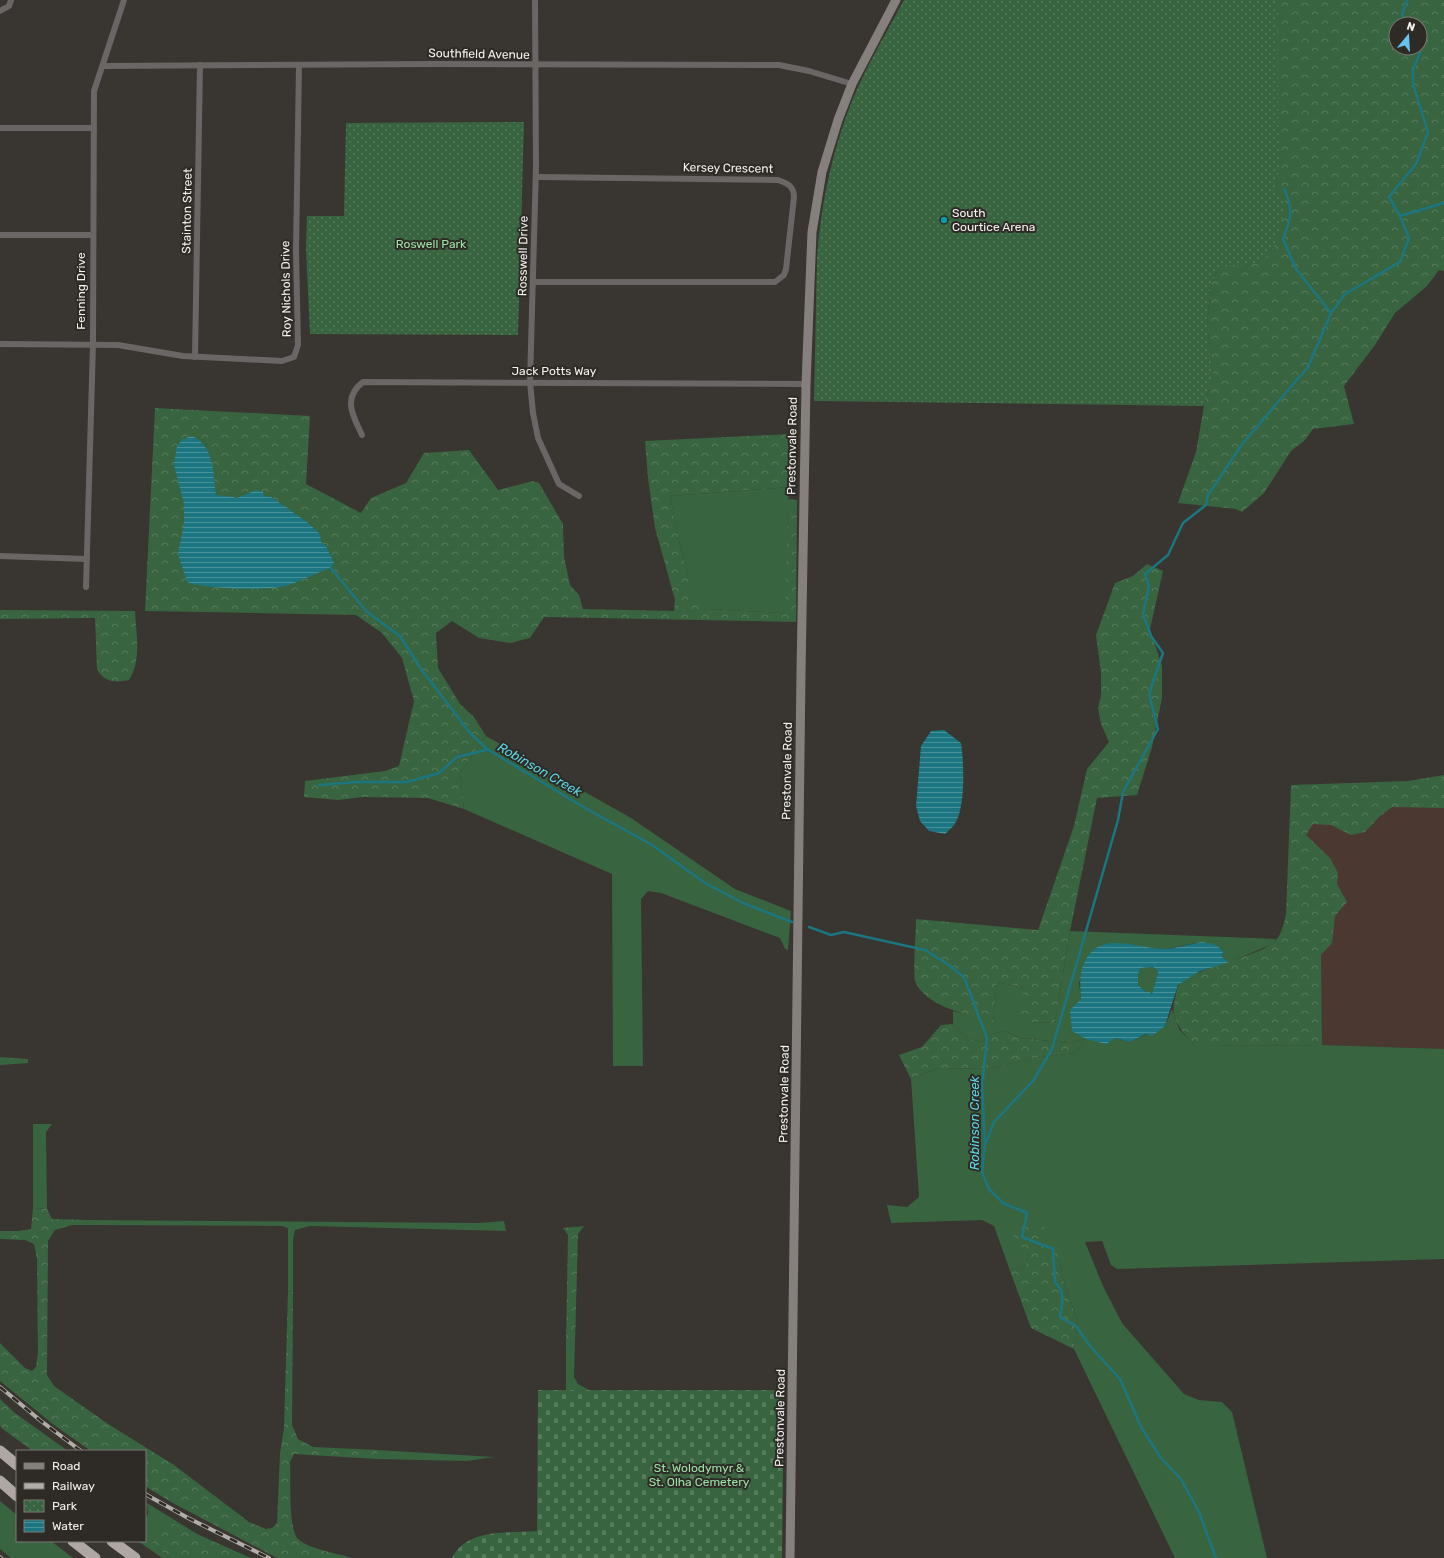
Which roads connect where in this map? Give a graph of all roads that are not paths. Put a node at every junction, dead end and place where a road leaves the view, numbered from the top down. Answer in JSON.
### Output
{"nodes":[{"id":1,"x":11,"y":0,"type":"edge"},
{"id":2,"x":124,"y":0,"type":"edge"},
{"id":3,"x":535,"y":0,"type":"edge"},
{"id":4,"x":896,"y":0,"type":"edge"},
{"id":5,"x":0,"y":11,"type":"edge"},
{"id":6,"x":200,"y":65,"type":"junction"},
{"id":7,"x":299,"y":65,"type":"junction"},
{"id":8,"x":534,"y":65,"type":"junction"},
{"id":9,"x":103,"y":66,"type":"junction"},
{"id":10,"x":852,"y":84,"type":"junction"},
{"id":11,"x":0,"y":128,"type":"edge"},
{"id":12,"x":94,"y":128,"type":"junction"},
{"id":13,"x":536,"y":177,"type":"junction"},
{"id":14,"x":0,"y":235,"type":"edge"},
{"id":15,"x":92,"y":235,"type":"junction"},
{"id":16,"x":534,"y":282,"type":"junction"},
{"id":17,"x":0,"y":344,"type":"edge"},
{"id":18,"x":92,"y":344,"type":"junction"},
{"id":19,"x":196,"y":357,"type":"junction"},
{"id":20,"x":530,"y":382,"type":"junction"},
{"id":21,"x":806,"y":384,"type":"junction"},
{"id":22,"x":362,"y":435,"type":"dead end"},
{"id":23,"x":579,"y":496,"type":"dead end"},
{"id":24,"x":0,"y":556,"type":"edge"},
{"id":25,"x":87,"y":559,"type":"junction"},
{"id":26,"x":86,"y":587,"type":"dead end"},
{"id":27,"x":0,"y":1451,"type":"edge"},
{"id":28,"x":16,"y":1464,"type":"edge"},
{"id":29,"x":0,"y":1481,"type":"edge"},
{"id":30,"x":16,"y":1495,"type":"edge"},
{"id":31,"x":74,"y":1542,"type":"edge"},
{"id":32,"x":113,"y":1542,"type":"edge"},
{"id":33,"x":95,"y":1558,"type":"edge"},
{"id":34,"x":135,"y":1558,"type":"edge"},
{"id":35,"x":790,"y":1558,"type":"edge"}],
"edges":[{"from":1,"to":5,"type":"street"},
{"from":2,"to":9,"type":"street","name":"Fenning Drive"},
{"from":3,"to":8,"type":"street","name":"Rosswell Drive"},
{"from":4,"to":10,"type":"street","name":"Prestonvale Road"},
{"from":6,"to":7,"type":"street","name":"Southfield Avenue"},
{"from":6,"to":9,"type":"street","name":"Southfield Avenue"},
{"from":6,"to":19,"type":"street","name":"Stainton Street"},
{"from":7,"to":8,"type":"street","name":"Southfield Avenue"},
{"from":7,"to":19,"type":"street","name":"Roy Nichols Drive"},
{"from":8,"to":10,"type":"street","name":"Southfield Avenue"},
{"from":8,"to":13,"type":"street","name":"Rosswell Drive"},
{"from":9,"to":12,"type":"street","name":"Fenning Drive"},
{"from":10,"to":21,"type":"street","name":"Prestonvale Road"},
{"from":11,"to":12,"type":"street"},
{"from":12,"to":15,"type":"street","name":"Fenning Drive"},
{"from":13,"to":16,"type":"street","name":"Rosswell Drive"},
{"from":13,"to":16,"type":"street","name":"Kersey Crescent"},
{"from":14,"to":15,"type":"street"},
{"from":15,"to":18,"type":"street","name":"Fenning Drive"},
{"from":16,"to":20,"type":"street","name":"Rosswell Drive"},
{"from":17,"to":18,"type":"street","name":"Roy Nichols Drive"},
{"from":18,"to":19,"type":"street","name":"Roy Nichols Drive"},
{"from":18,"to":25,"type":"street","name":"Fenning Drive"},
{"from":20,"to":21,"type":"street","name":"Jack Potts Way"},
{"from":20,"to":22,"type":"street","name":"Jack Potts Way"},
{"from":20,"to":23,"type":"street","name":"Rosswell Drive"},
{"from":21,"to":35,"type":"street","name":"Prestonvale Road"},
{"from":24,"to":25,"type":"street"},
{"from":25,"to":26,"type":"street","name":"Fenning Drive"},
{"from":27,"to":28,"type":"highway"},
{"from":29,"to":30,"type":"highway"},
{"from":31,"to":33,"type":"highway"},
{"from":32,"to":34,"type":"highway"}]}
